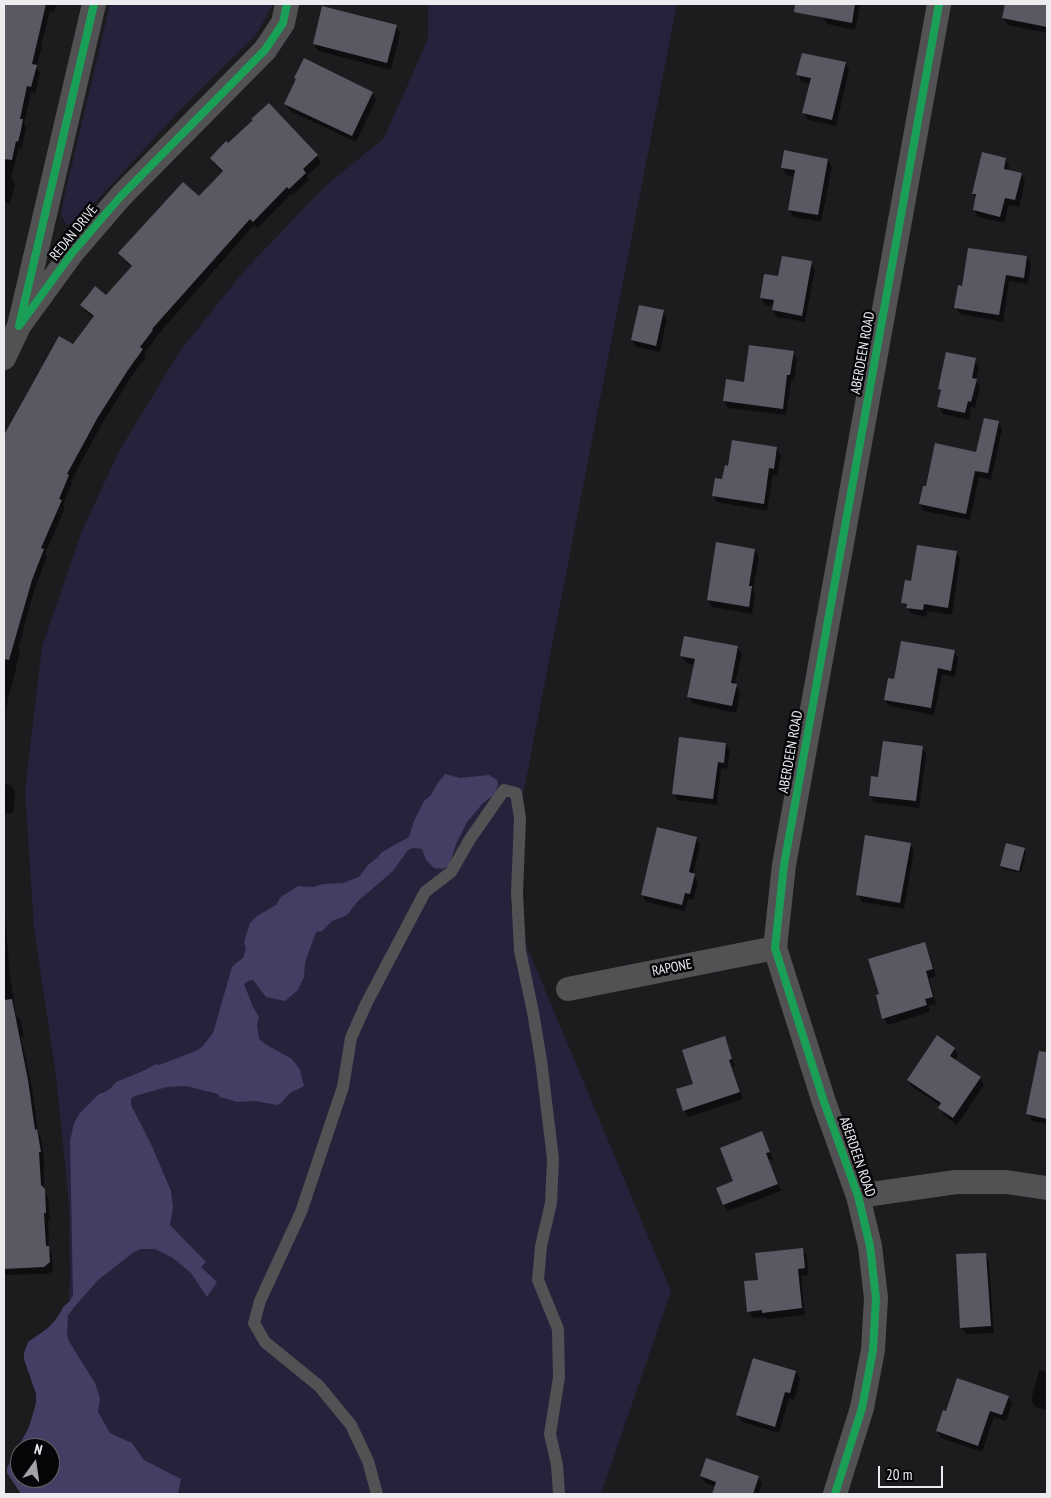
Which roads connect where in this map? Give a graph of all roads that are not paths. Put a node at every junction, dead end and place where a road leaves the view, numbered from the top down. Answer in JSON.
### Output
{"nodes":[{"id":1,"x":94,"y":4,"type":"edge"},
{"id":2,"x":287,"y":4,"type":"edge"},
{"id":3,"x":939,"y":4,"type":"edge"},
{"id":4,"x":19,"y":326,"type":"junction"},
{"id":5,"x":4,"y":358,"type":"edge"},
{"id":6,"x":775,"y":948,"type":"junction"},
{"id":7,"x":568,"y":989,"type":"dead end"},
{"id":8,"x":1047,"y":1188,"type":"edge"},
{"id":9,"x":858,"y":1196,"type":"junction"},
{"id":10,"x":377,"y":1494,"type":"edge"},
{"id":11,"x":559,"y":1494,"type":"edge"},
{"id":12,"x":836,"y":1494,"type":"edge"}],
"edges":[{"from":1,"to":4,"type":"street","name":"REDAN DRIVE"},
{"from":2,"to":4,"type":"street","name":"REDAN DRIVE"},
{"from":3,"to":6,"type":"street","name":"ABERDEEN ROAD"},
{"from":4,"to":5,"type":"street","name":"REDAN DRIVE"},
{"from":6,"to":7,"type":"street","name":"RAPONE"},
{"from":6,"to":9,"type":"street","name":"ABERDEEN ROAD"},
{"from":8,"to":9,"type":"street"},
{"from":9,"to":12,"type":"street","name":"ABERDEEN ROAD"},
{"from":10,"to":11,"type":"lane"}]}
